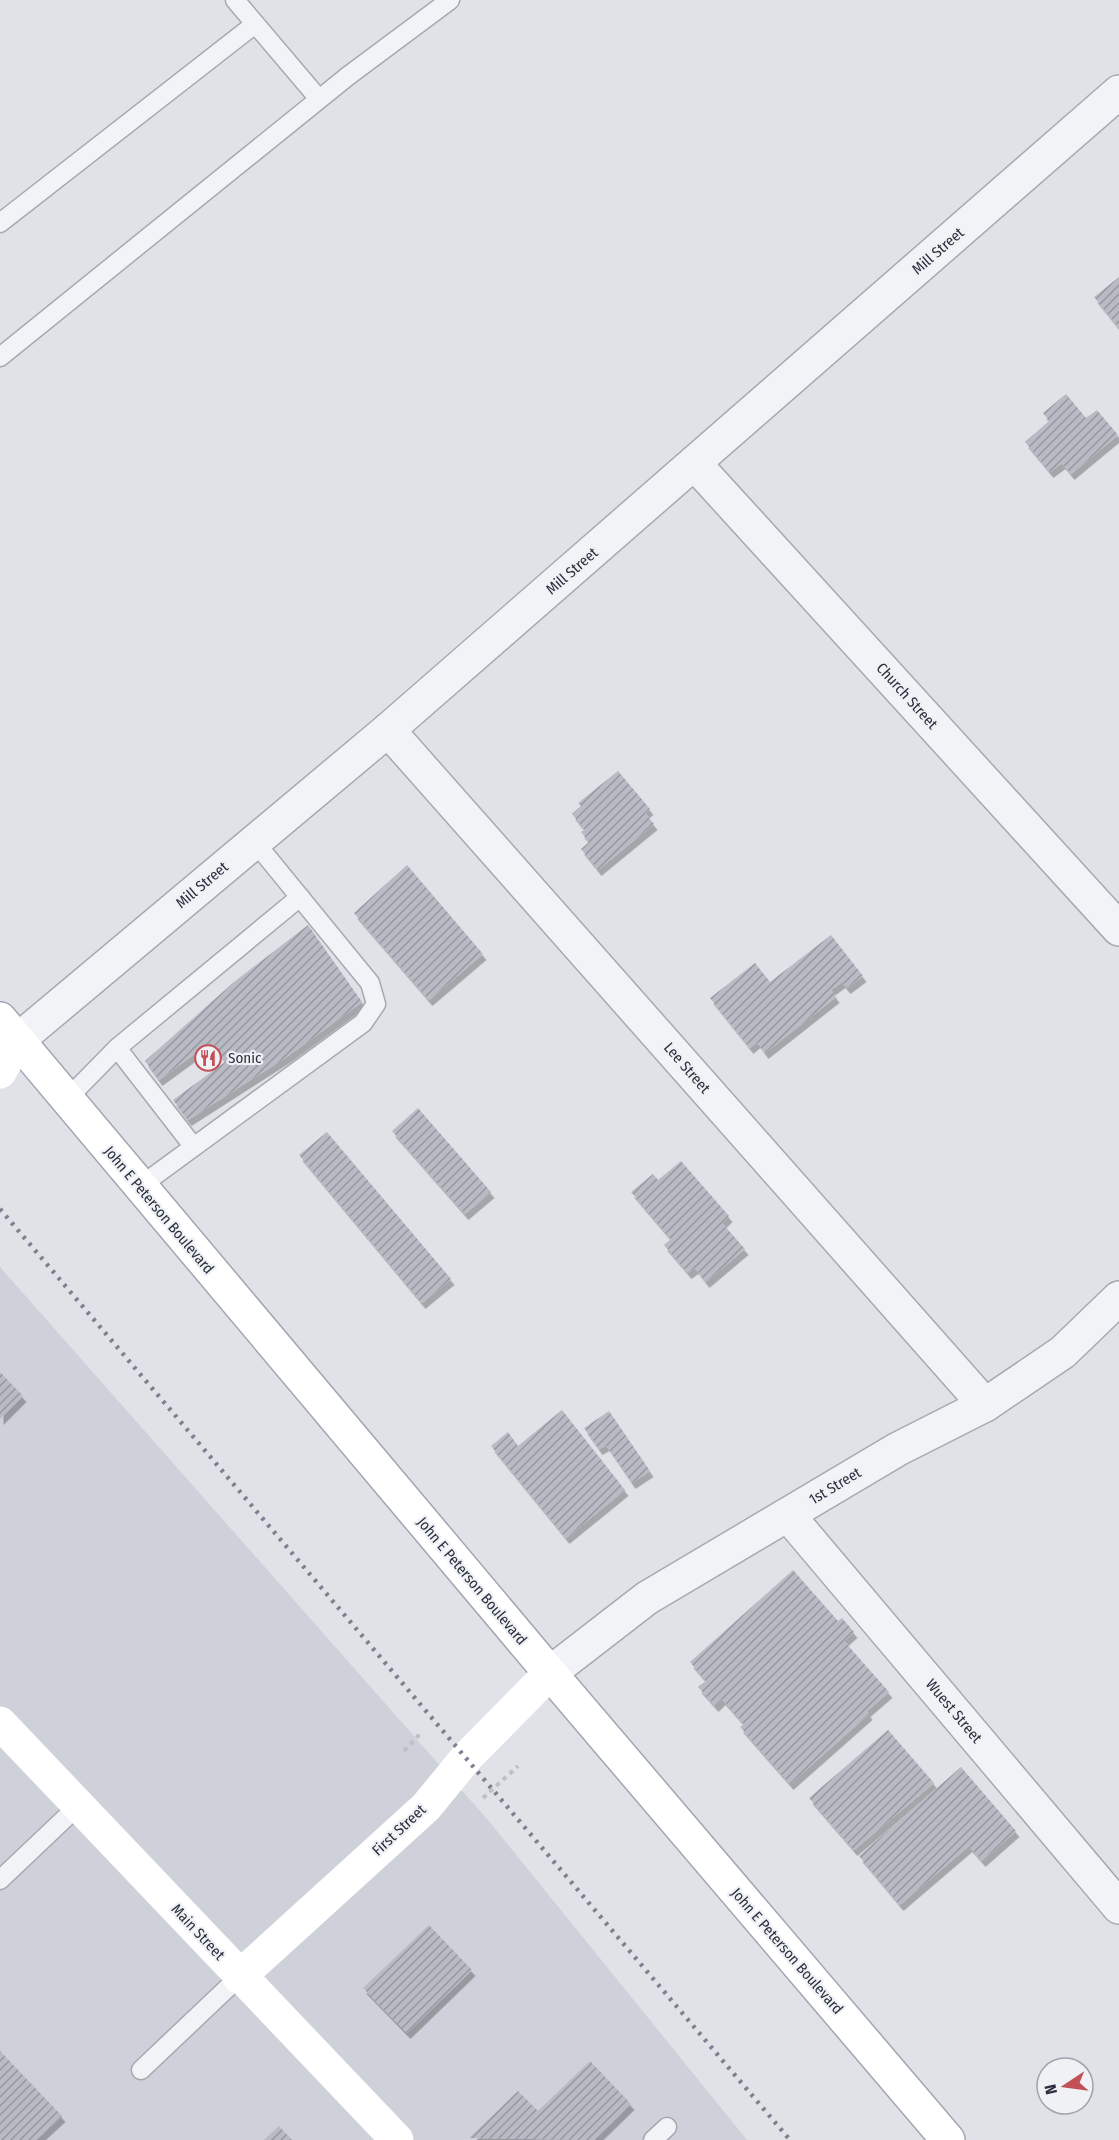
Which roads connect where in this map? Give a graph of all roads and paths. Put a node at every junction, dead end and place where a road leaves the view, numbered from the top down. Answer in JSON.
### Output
{"nodes":[{"id":1,"x":235,"y":0,"type":"edge"},
{"id":2,"x":450,"y":0,"type":"edge"},
{"id":3,"x":255,"y":24,"type":"junction"},
{"id":4,"x":1119,"y":92,"type":"edge"},
{"id":5,"x":319,"y":99,"type":"junction"},
{"id":6,"x":0,"y":223,"type":"edge"},
{"id":7,"x":0,"y":357,"type":"edge"},
{"id":8,"x":695,"y":464,"type":"junction"},
{"id":9,"x":388,"y":730,"type":"junction"},
{"id":10,"x":254,"y":841,"type":"junction"},
{"id":11,"x":300,"y":897,"type":"junction"},
{"id":12,"x":1119,"y":930,"type":"edge"},
{"id":13,"x":6,"y":1036,"type":"edge"},
{"id":14,"x":117,"y":1048,"type":"junction"},
{"id":15,"x":0,"y":1072,"type":"edge"},
{"id":16,"x":66,"y":1100,"type":"junction"},
{"id":17,"x":193,"y":1146,"type":"junction"},
{"id":18,"x":139,"y":1187,"type":"junction"},
{"id":19,"x":1119,"y":1298,"type":"edge"},
{"id":20,"x":985,"y":1405,"type":"junction"},
{"id":21,"x":788,"y":1515,"type":"junction"},
{"id":22,"x":550,"y":1674,"type":"junction"},
{"id":23,"x":0,"y":1723,"type":"edge"},
{"id":24,"x":421,"y":1733,"type":"dead end"},
{"id":25,"x":404,"y":1751,"type":"dead end"},
{"id":26,"x":79,"y":1805,"type":"junction"},
{"id":27,"x":0,"y":1880,"type":"edge"},
{"id":28,"x":1119,"y":1907,"type":"edge"},
{"id":29,"x":239,"y":1977,"type":"junction"},
{"id":30,"x":141,"y":2070,"type":"dead end"},
{"id":31,"x":667,"y":2127,"type":"dead end"},
{"id":32,"x":397,"y":2140,"type":"edge"},
{"id":33,"x":653,"y":2140,"type":"edge"},
{"id":34,"x":948,"y":2140,"type":"edge"}],
"edges":[{"from":1,"to":3,"type":"lane"},
{"from":2,"to":5,"type":"lane"},
{"from":3,"to":5,"type":"lane"},
{"from":3,"to":6,"type":"lane"},
{"from":4,"to":8,"type":"street","name":"Mill Street"},
{"from":5,"to":7,"type":"lane"},
{"from":8,"to":9,"type":"street","name":"Mill Street"},
{"from":8,"to":12,"type":"street","name":"Church Street"},
{"from":9,"to":10,"type":"street","name":"Mill Street"},
{"from":9,"to":20,"type":"street","name":"Lee Street"},
{"from":10,"to":11,"type":"lane"},
{"from":10,"to":13,"type":"street","name":"Mill Street"},
{"from":11,"to":14,"type":"lane"},
{"from":11,"to":17,"type":"lane"},
{"from":13,"to":15,"type":"main road"},
{"from":13,"to":16,"type":"main road","name":"John E Peterson Boulevard"},
{"from":14,"to":16,"type":"lane"},
{"from":14,"to":17,"type":"lane"},
{"from":16,"to":18,"type":"main road","name":"John E Peterson Boulevard"},
{"from":17,"to":18,"type":"lane"},
{"from":18,"to":22,"type":"main road","name":"John E Peterson Boulevard"},
{"from":19,"to":20,"type":"street","name":"1st Street"},
{"from":20,"to":21,"type":"street","name":"1st Street"},
{"from":21,"to":22,"type":"street","name":"1st Street"},
{"from":21,"to":28,"type":"street","name":"Wuest Street"},
{"from":22,"to":29,"type":"main road","name":"First Street"},
{"from":22,"to":34,"type":"main road","name":"John E Peterson Boulevard"},
{"from":23,"to":26,"type":"main road","name":"Main Street"},
{"from":24,"to":25,"type":"path"},
{"from":26,"to":27,"type":"lane"},
{"from":26,"to":29,"type":"main road","name":"Main Street"},
{"from":29,"to":30,"type":"lane"},
{"from":29,"to":32,"type":"main road","name":"Main Street"},
{"from":31,"to":33,"type":"lane"}]}
